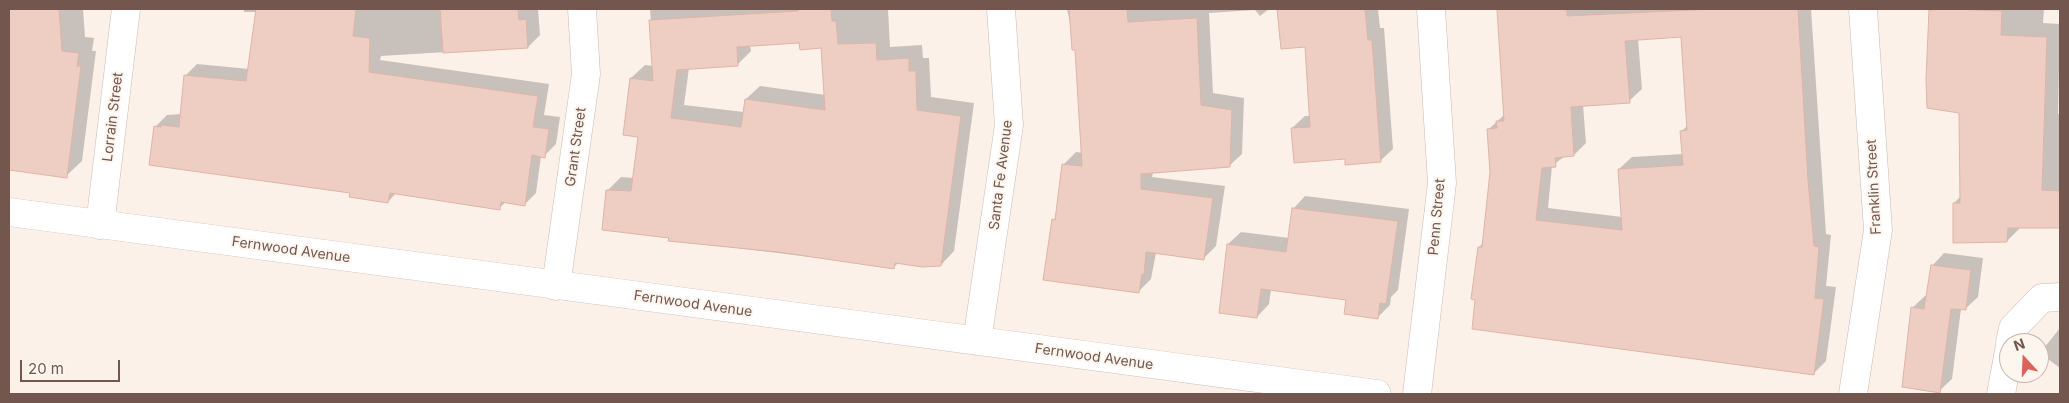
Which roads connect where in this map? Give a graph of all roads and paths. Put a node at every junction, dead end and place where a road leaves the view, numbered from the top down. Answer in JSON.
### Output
{"nodes":[{"id":1,"x":126,"y":9,"type":"edge"},
{"id":2,"x":582,"y":9,"type":"edge"},
{"id":3,"x":1001,"y":9,"type":"edge"},
{"id":4,"x":1431,"y":9,"type":"edge"},
{"id":5,"x":1863,"y":9,"type":"edge"},
{"id":6,"x":9,"y":212,"type":"edge"},
{"id":7,"x":100,"y":225,"type":"junction"},
{"id":8,"x":556,"y":286,"type":"junction"},
{"id":9,"x":2060,"y":297,"type":"edge"},
{"id":10,"x":2012,"y":333,"type":"edge"},
{"id":11,"x":977,"y":341,"type":"junction"},
{"id":12,"x":1377,"y":394,"type":"edge"},
{"id":13,"x":1417,"y":394,"type":"edge"},
{"id":14,"x":1854,"y":394,"type":"edge"}],
"edges":[{"from":1,"to":7,"type":"street","name":"Lorrain Street"},
{"from":2,"to":8,"type":"street","name":"Grant Street"},
{"from":3,"to":11,"type":"street","name":"Santa Fe Avenue"},
{"from":4,"to":13,"type":"street","name":"Penn Street"},
{"from":5,"to":14,"type":"street","name":"Franklin Street"},
{"from":6,"to":7,"type":"street","name":"Fernwood Avenue"},
{"from":7,"to":8,"type":"street","name":"Fernwood Avenue"},
{"from":8,"to":11,"type":"street","name":"Fernwood Avenue"},
{"from":9,"to":10,"type":"street"},
{"from":11,"to":12,"type":"street","name":"Fernwood Avenue"}]}
